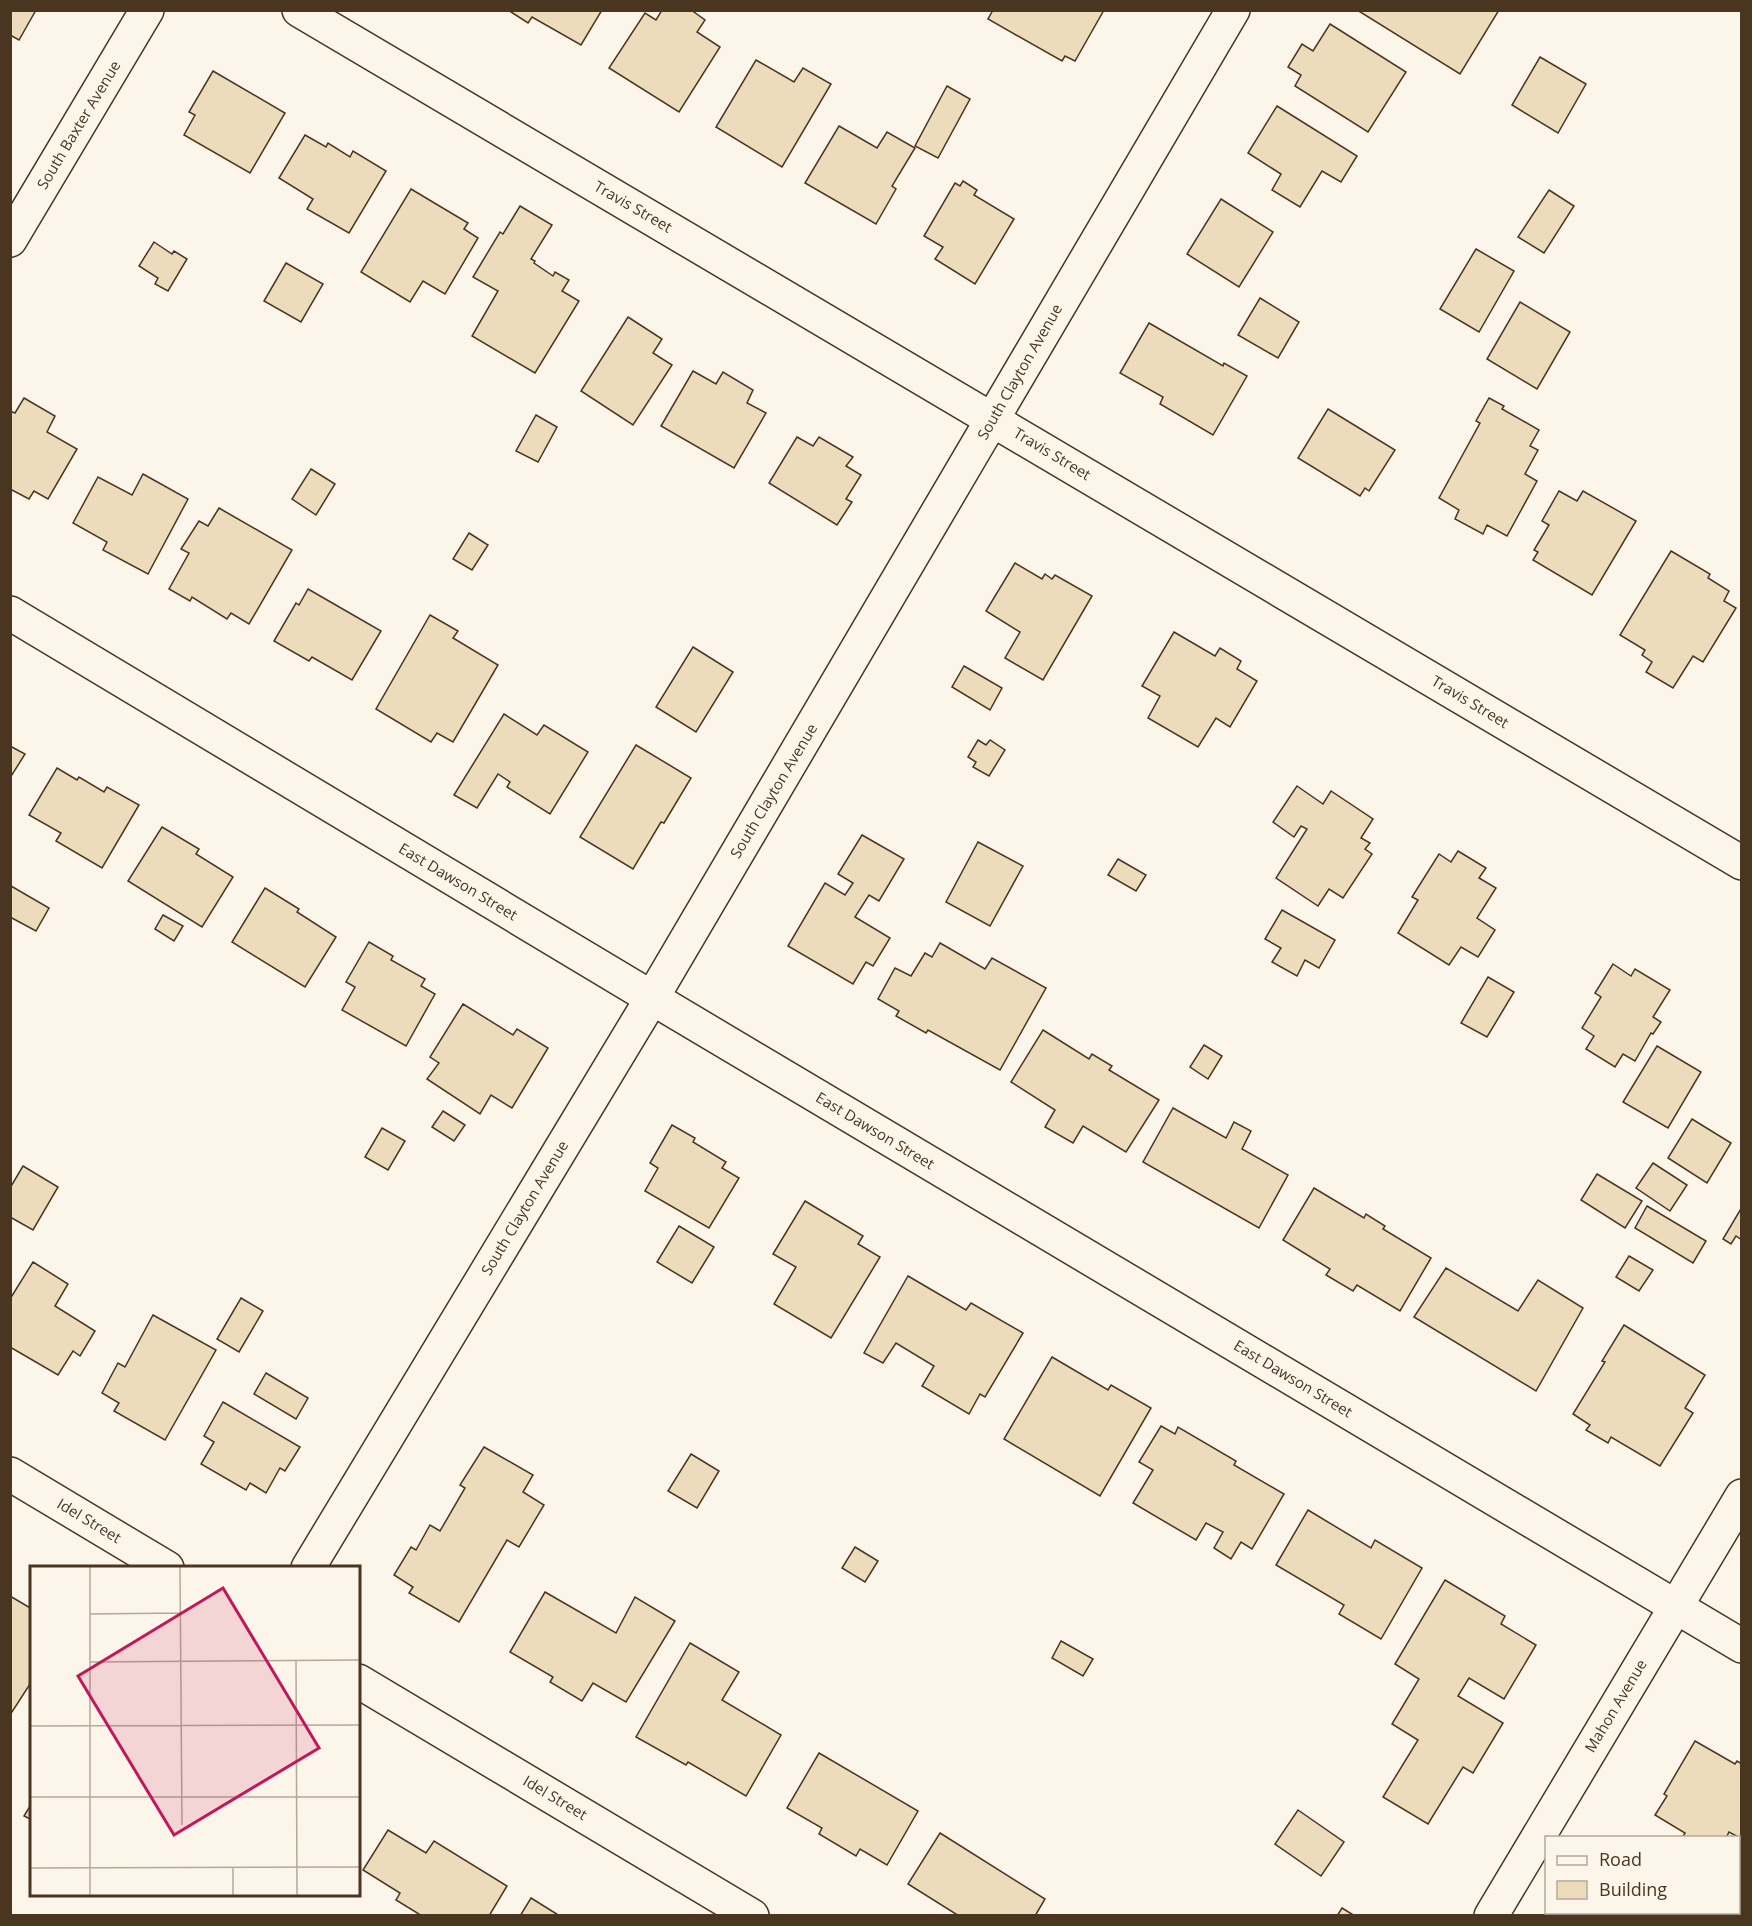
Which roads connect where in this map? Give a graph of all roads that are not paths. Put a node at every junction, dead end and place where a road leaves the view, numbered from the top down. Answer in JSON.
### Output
{"nodes":[{"id":1,"x":147,"y":10,"type":"edge"},
{"id":2,"x":299,"y":10,"type":"edge"},
{"id":3,"x":1233,"y":10,"type":"edge"},
{"id":4,"x":10,"y":240,"type":"edge"},
{"id":5,"x":993,"y":419,"type":"junction"},
{"id":6,"x":10,"y":613,"type":"edge"},
{"id":7,"x":1742,"y":863,"type":"edge"},
{"id":8,"x":652,"y":998,"type":"junction"},
{"id":9,"x":10,"y":1474,"type":"edge"},
{"id":10,"x":1742,"y":1496,"type":"edge"},
{"id":11,"x":164,"y":1566,"type":"edge"},
{"id":12,"x":309,"y":1566,"type":"edge"},
{"id":13,"x":1676,"y":1607,"type":"junction"},
{"id":14,"x":1742,"y":1646,"type":"edge"},
{"id":15,"x":360,"y":1683,"type":"edge"},
{"id":16,"x":752,"y":1916,"type":"edge"},
{"id":17,"x":1491,"y":1916,"type":"edge"}],
"edges":[{"from":1,"to":4,"type":"street","name":"South Baxter Avenue"},
{"from":2,"to":5,"type":"street","name":"Travis Street"},
{"from":3,"to":5,"type":"street","name":"South Clayton Avenue"},
{"from":5,"to":7,"type":"street","name":"Travis Street"},
{"from":5,"to":8,"type":"street","name":"South Clayton Avenue"},
{"from":6,"to":8,"type":"street","name":"East Dawson Street"},
{"from":8,"to":12,"type":"street","name":"South Clayton Avenue"},
{"from":8,"to":13,"type":"street","name":"East Dawson Street"},
{"from":9,"to":11,"type":"street","name":"Idel Street"},
{"from":10,"to":13,"type":"street","name":"Mahon Avenue"},
{"from":13,"to":14,"type":"street","name":"East Dawson Street"},
{"from":13,"to":17,"type":"street","name":"Mahon Avenue"},
{"from":15,"to":16,"type":"street","name":"Idel Street"}]}
